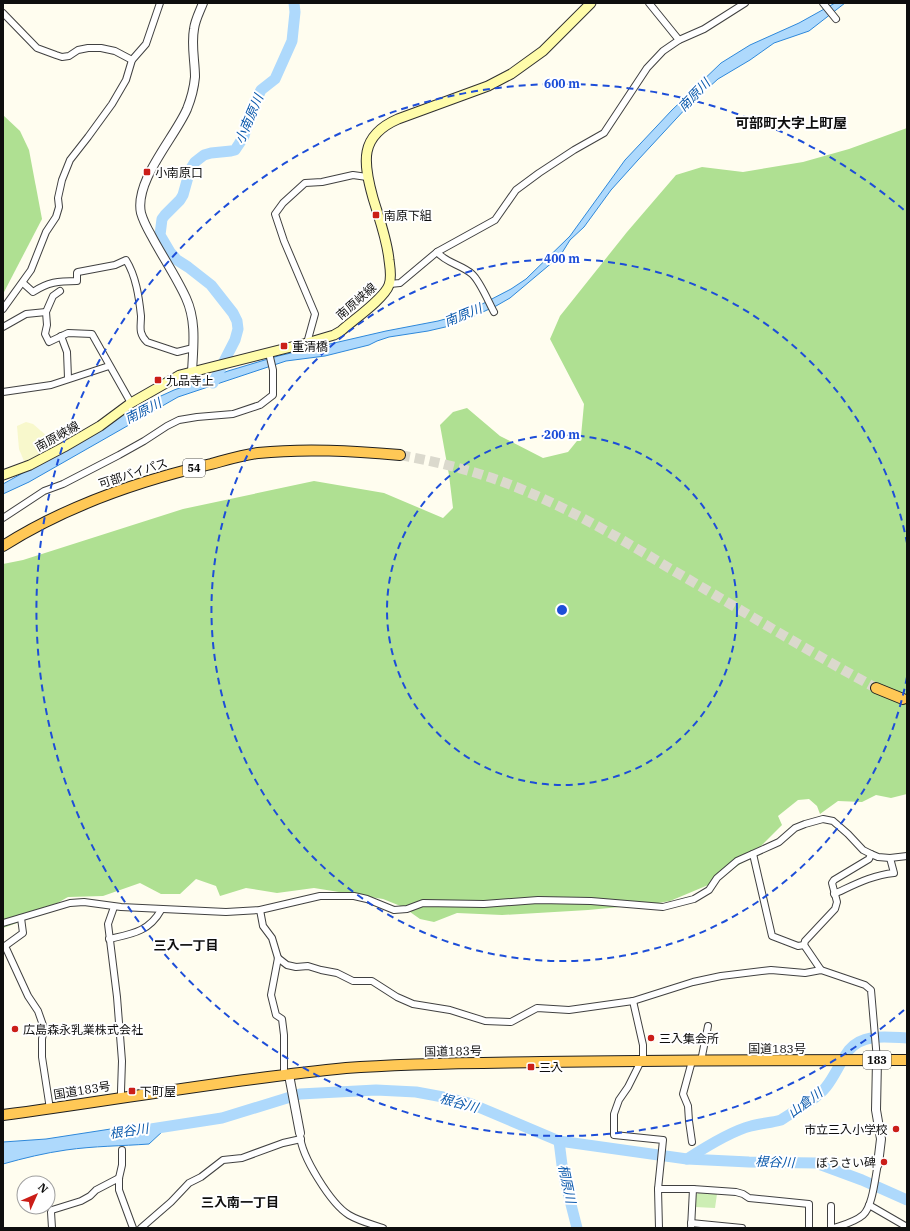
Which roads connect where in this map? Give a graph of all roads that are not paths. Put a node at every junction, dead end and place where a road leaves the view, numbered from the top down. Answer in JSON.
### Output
{"nodes":[{"id":1,"x":160,"y":3,"type":"edge"},
{"id":2,"x":203,"y":3,"type":"edge"},
{"id":3,"x":591,"y":3,"type":"edge"},
{"id":4,"x":649,"y":3,"type":"edge"},
{"id":5,"x":745,"y":3,"type":"edge"},
{"id":6,"x":824,"y":4,"type":"edge"},
{"id":7,"x":3,"y":13,"type":"edge"},
{"id":8,"x":836,"y":19,"type":"dead end"},
{"id":9,"x":679,"y":40,"type":"junction"},
{"id":10,"x":132,"y":60,"type":"junction"},
{"id":11,"x":367,"y":177,"type":"junction"},
{"id":12,"x":437,"y":252,"type":"junction"},
{"id":13,"x":23,"y":283,"type":"junction"},
{"id":14,"x":390,"y":284,"type":"junction"},
{"id":15,"x":60,"y":291,"type":"dead end"},
{"id":16,"x":3,"y":309,"type":"edge"},
{"id":17,"x":46,"y":312,"type":"junction"},
{"id":18,"x":494,"y":312,"type":"dead end"},
{"id":19,"x":3,"y":327,"type":"edge"},
{"id":20,"x":61,"y":336,"type":"junction"},
{"id":21,"x":307,"y":343,"type":"junction"},
{"id":22,"x":193,"y":348,"type":"junction"},
{"id":23,"x":269,"y":354,"type":"junction"},
{"id":24,"x":109,"y":366,"type":"junction"},
{"id":25,"x":192,"y":373,"type":"junction"},
{"id":26,"x":68,"y":378,"type":"junction"},
{"id":27,"x":3,"y":392,"type":"edge"},
{"id":28,"x":131,"y":403,"type":"junction"},
{"id":29,"x":400,"y":455,"type":"tunnel mouth"},
{"id":30,"x":3,"y":474,"type":"edge"},
{"id":31,"x":3,"y":518,"type":"edge"},
{"id":32,"x":3,"y":546,"type":"edge"},
{"id":33,"x":876,"y":688,"type":"tunnel mouth"},
{"id":34,"x":903,"y":699,"type":"dead end"},
{"id":35,"x":753,"y":854,"type":"junction"},
{"id":36,"x":871,"y":854,"type":"junction"},
{"id":37,"x":907,"y":856,"type":"edge"},
{"id":38,"x":890,"y":858,"type":"junction"},
{"id":39,"x":834,"y":894,"type":"junction"},
{"id":40,"x":114,"y":907,"type":"junction"},
{"id":41,"x":161,"y":910,"type":"junction"},
{"id":42,"x":260,"y":910,"type":"junction"},
{"id":43,"x":21,"y":918,"type":"junction"},
{"id":44,"x":3,"y":923,"type":"edge"},
{"id":45,"x":108,"y":939,"type":"junction"},
{"id":46,"x":804,"y":945,"type":"junction"},
{"id":47,"x":278,"y":958,"type":"junction"},
{"id":48,"x":822,"y":970,"type":"junction"},
{"id":49,"x":633,"y":1000,"type":"junction"},
{"id":50,"x":708,"y":1026,"type":"dead end"},
{"id":51,"x":877,"y":1060,"type":"junction"},
{"id":52,"x":907,"y":1060,"type":"edge"},
{"id":53,"x":640,"y":1061,"type":"junction"},
{"id":54,"x":697,"y":1061,"type":"junction"},
{"id":55,"x":286,"y":1075,"type":"junction"},
{"id":56,"x":122,"y":1097,"type":"junction"},
{"id":57,"x":50,"y":1109,"type":"junction"},
{"id":58,"x":3,"y":1115,"type":"edge"},
{"id":59,"x":300,"y":1136,"type":"junction"},
{"id":60,"x":692,"y":1142,"type":"dead end"},
{"id":61,"x":122,"y":1150,"type":"dead end"},
{"id":62,"x":878,"y":1164,"type":"joint"},
{"id":63,"x":119,"y":1178,"type":"junction"},
{"id":64,"x":658,"y":1189,"type":"junction"},
{"id":65,"x":693,"y":1189,"type":"junction"},
{"id":66,"x":870,"y":1203,"type":"junction"},
{"id":67,"x":831,"y":1206,"type":"dead end"},
{"id":68,"x":691,"y":1226,"type":"edge"},
{"id":69,"x":907,"y":1227,"type":"edge"},
{"id":70,"x":52,"y":1228,"type":"edge"},
{"id":71,"x":134,"y":1228,"type":"edge"},
{"id":72,"x":141,"y":1228,"type":"edge"},
{"id":73,"x":383,"y":1228,"type":"edge"},
{"id":74,"x":659,"y":1228,"type":"edge"},
{"id":75,"x":742,"y":1228,"type":"edge"},
{"id":76,"x":809,"y":1228,"type":"edge"},
{"id":77,"x":832,"y":1228,"type":"edge"}],
"edges":[{"from":1,"to":10,"type":"street"},
{"from":2,"to":22,"type":"street"},
{"from":3,"to":11,"type":"main road","name":"南原峡線"},
{"from":4,"to":9,"type":"street"},
{"from":5,"to":9,"type":"street"},
{"from":6,"to":8,"type":"street"},
{"from":7,"to":10,"type":"street"},
{"from":9,"to":12,"type":"street"},
{"from":10,"to":13,"type":"street"},
{"from":11,"to":14,"type":"main road","name":"南原峡線"},
{"from":11,"to":21,"type":"street"},
{"from":12,"to":14,"type":"street"},
{"from":12,"to":18,"type":"street"},
{"from":13,"to":16,"type":"street"},
{"from":13,"to":22,"type":"street"},
{"from":14,"to":21,"type":"main road","name":"南原峡線"},
{"from":15,"to":17,"type":"street"},
{"from":17,"to":19,"type":"street"},
{"from":17,"to":20,"type":"street"},
{"from":20,"to":24,"type":"street"},
{"from":20,"to":26,"type":"street"},
{"from":21,"to":23,"type":"main road","name":"南原峡線"},
{"from":22,"to":25,"type":"street"},
{"from":23,"to":25,"type":"main road","name":"南原峡線"},
{"from":23,"to":31,"type":"street"},
{"from":24,"to":26,"type":"street"},
{"from":24,"to":28,"type":"street"},
{"from":25,"to":28,"type":"main road","name":"南原峡線"},
{"from":26,"to":27,"type":"street"},
{"from":28,"to":30,"type":"main road","name":"南原峡線"},
{"from":29,"to":32,"type":"highway","name":"可部バイパス","number":"54"},
{"from":33,"to":34,"type":"highway"},
{"from":35,"to":36,"type":"street"},
{"from":35,"to":42,"type":"street"},
{"from":35,"to":46,"type":"street"},
{"from":36,"to":38,"type":"street"},
{"from":36,"to":39,"type":"street"},
{"from":37,"to":38,"type":"street"},
{"from":38,"to":39,"type":"street"},
{"from":39,"to":46,"type":"street"},
{"from":40,"to":41,"type":"street"},
{"from":40,"to":43,"type":"street"},
{"from":40,"to":45,"type":"street"},
{"from":41,"to":42,"type":"street"},
{"from":41,"to":45,"type":"street"},
{"from":42,"to":47,"type":"street"},
{"from":43,"to":44,"type":"street"},
{"from":43,"to":57,"type":"street"},
{"from":45,"to":56,"type":"street"},
{"from":46,"to":48,"type":"street"},
{"from":47,"to":49,"type":"street"},
{"from":47,"to":55,"type":"street"},
{"from":48,"to":49,"type":"street"},
{"from":48,"to":51,"type":"street"},
{"from":49,"to":53,"type":"street"},
{"from":50,"to":54,"type":"street"},
{"from":51,"to":52,"type":"highway","name":"国道183号","number":"183"},
{"from":51,"to":54,"type":"highway","name":"国道183号","number":"183"},
{"from":51,"to":62,"type":"street"},
{"from":53,"to":54,"type":"highway","name":"国道183号","number":"183"},
{"from":53,"to":55,"type":"highway","name":"国道183号","number":"183"},
{"from":53,"to":64,"type":"street"},
{"from":54,"to":60,"type":"street"},
{"from":55,"to":56,"type":"highway","name":"国道183号","number":"183"},
{"from":55,"to":59,"type":"street"},
{"from":56,"to":57,"type":"highway","name":"国道183号","number":"183"},
{"from":57,"to":58,"type":"highway","name":"国道183号","number":"183"},
{"from":59,"to":72,"type":"street"},
{"from":59,"to":73,"type":"street"},
{"from":61,"to":63,"type":"street"},
{"from":62,"to":66,"type":"street"},
{"from":63,"to":70,"type":"street"},
{"from":63,"to":71,"type":"street"},
{"from":64,"to":65,"type":"street"},
{"from":64,"to":74,"type":"street"},
{"from":65,"to":68,"type":"street"},
{"from":65,"to":76,"type":"street"},
{"from":66,"to":69,"type":"street"},
{"from":66,"to":77,"type":"street"},
{"from":67,"to":77,"type":"street"},
{"from":68,"to":75,"type":"street"}]}
